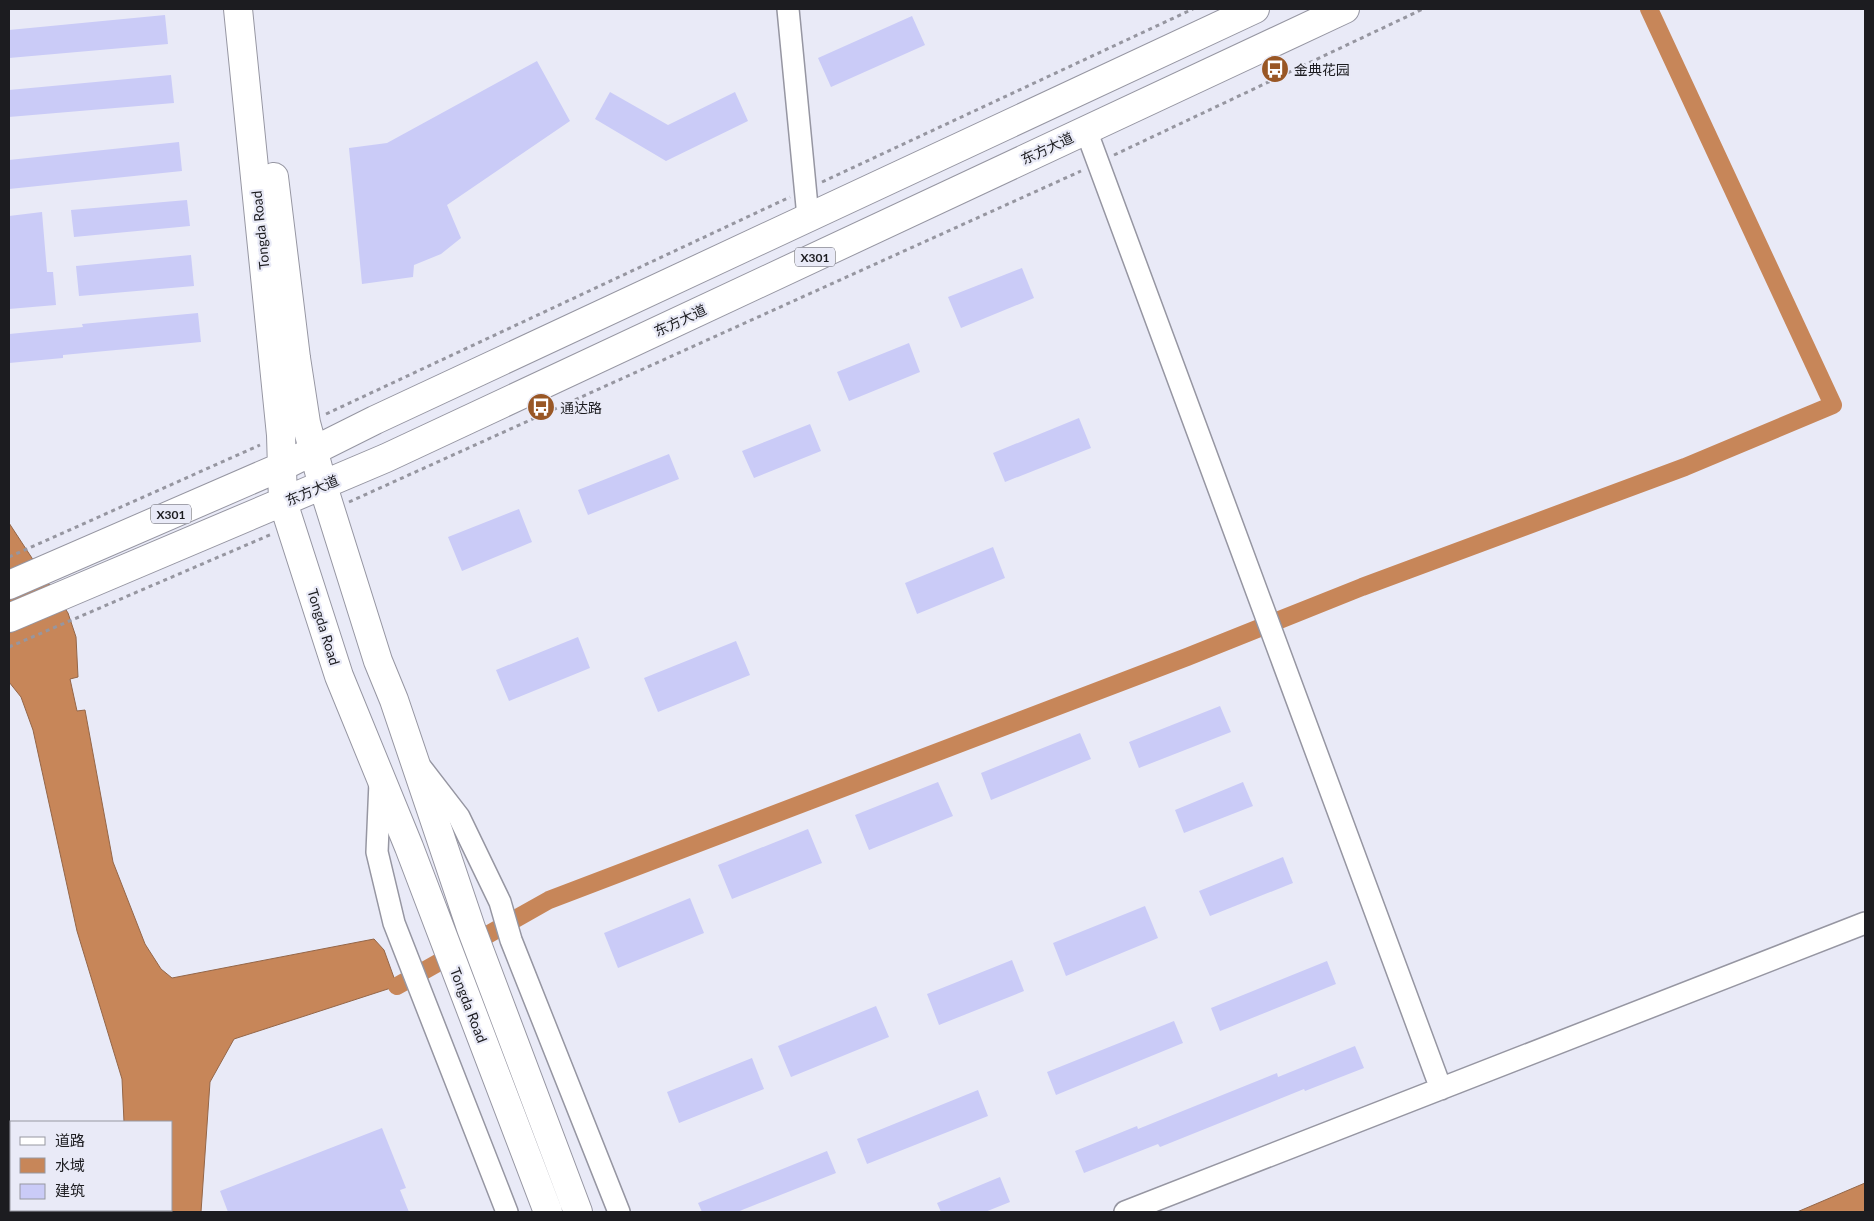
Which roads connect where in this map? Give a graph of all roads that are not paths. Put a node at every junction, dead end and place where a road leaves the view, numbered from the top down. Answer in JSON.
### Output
{"nodes":[{"id":1,"x":238,"y":9,"type":"edge"},
{"id":2,"x":256,"y":9,"type":"edge"},
{"id":3,"x":788,"y":9,"type":"edge"},
{"id":4,"x":1254,"y":9,"type":"edge"},
{"id":5,"x":1345,"y":9,"type":"edge"},
{"id":6,"x":1086,"y":130,"type":"junction"},
{"id":7,"x":808,"y":218,"type":"junction"},
{"id":8,"x":315,"y":450,"type":"junction"},
{"id":9,"x":283,"y":466,"type":"junction"},
{"id":10,"x":332,"y":495,"type":"junction"},
{"id":11,"x":283,"y":502,"type":"junction"},
{"id":12,"x":9,"y":585,"type":"edge"},
{"id":13,"x":9,"y":618,"type":"edge"},
{"id":14,"x":414,"y":758,"type":"junction"},
{"id":15,"x":380,"y":777,"type":"junction"},
{"id":16,"x":1865,"y":923,"type":"edge"},
{"id":17,"x":1441,"y":1089,"type":"junction"},
{"id":18,"x":507,"y":1212,"type":"edge"},
{"id":19,"x":548,"y":1212,"type":"edge"},
{"id":20,"x":578,"y":1212,"type":"edge"},
{"id":21,"x":619,"y":1212,"type":"edge"},
{"id":22,"x":1125,"y":1212,"type":"edge"}],
"edges":[{"from":1,"to":9,"type":"main road","name":"Tongda Road"},
{"from":2,"to":8,"type":"main road","name":"Tongda Road"},
{"from":3,"to":7,"type":"street"},
{"from":4,"to":7,"type":"main road","number":"X301"},
{"from":5,"to":6,"type":"main road","name":"东方大道","number":"X301"},
{"from":6,"to":10,"type":"main road","name":"东方大道","number":"X301"},
{"from":6,"to":17,"type":"street"},
{"from":7,"to":8,"type":"main road","number":"X301"},
{"from":8,"to":9,"type":"main road","number":"X301"},
{"from":8,"to":10,"type":"main road","name":"Tongda Road"},
{"from":9,"to":11,"type":"main road","name":"Tongda Road"},
{"from":9,"to":12,"type":"main road","number":"X301"},
{"from":10,"to":11,"type":"main road","name":"东方大道","number":"X301"},
{"from":10,"to":14,"type":"main road","name":"Tongda Road"},
{"from":11,"to":13,"type":"main road","name":"东方大道","number":"X301"},
{"from":11,"to":15,"type":"main road","name":"Tongda Road"},
{"from":14,"to":20,"type":"main road","name":"Tongda Road"},
{"from":14,"to":21,"type":"street"},
{"from":15,"to":18,"type":"street"},
{"from":15,"to":19,"type":"main road","name":"Tongda Road"},
{"from":16,"to":17,"type":"street"},
{"from":17,"to":22,"type":"street"}]}
